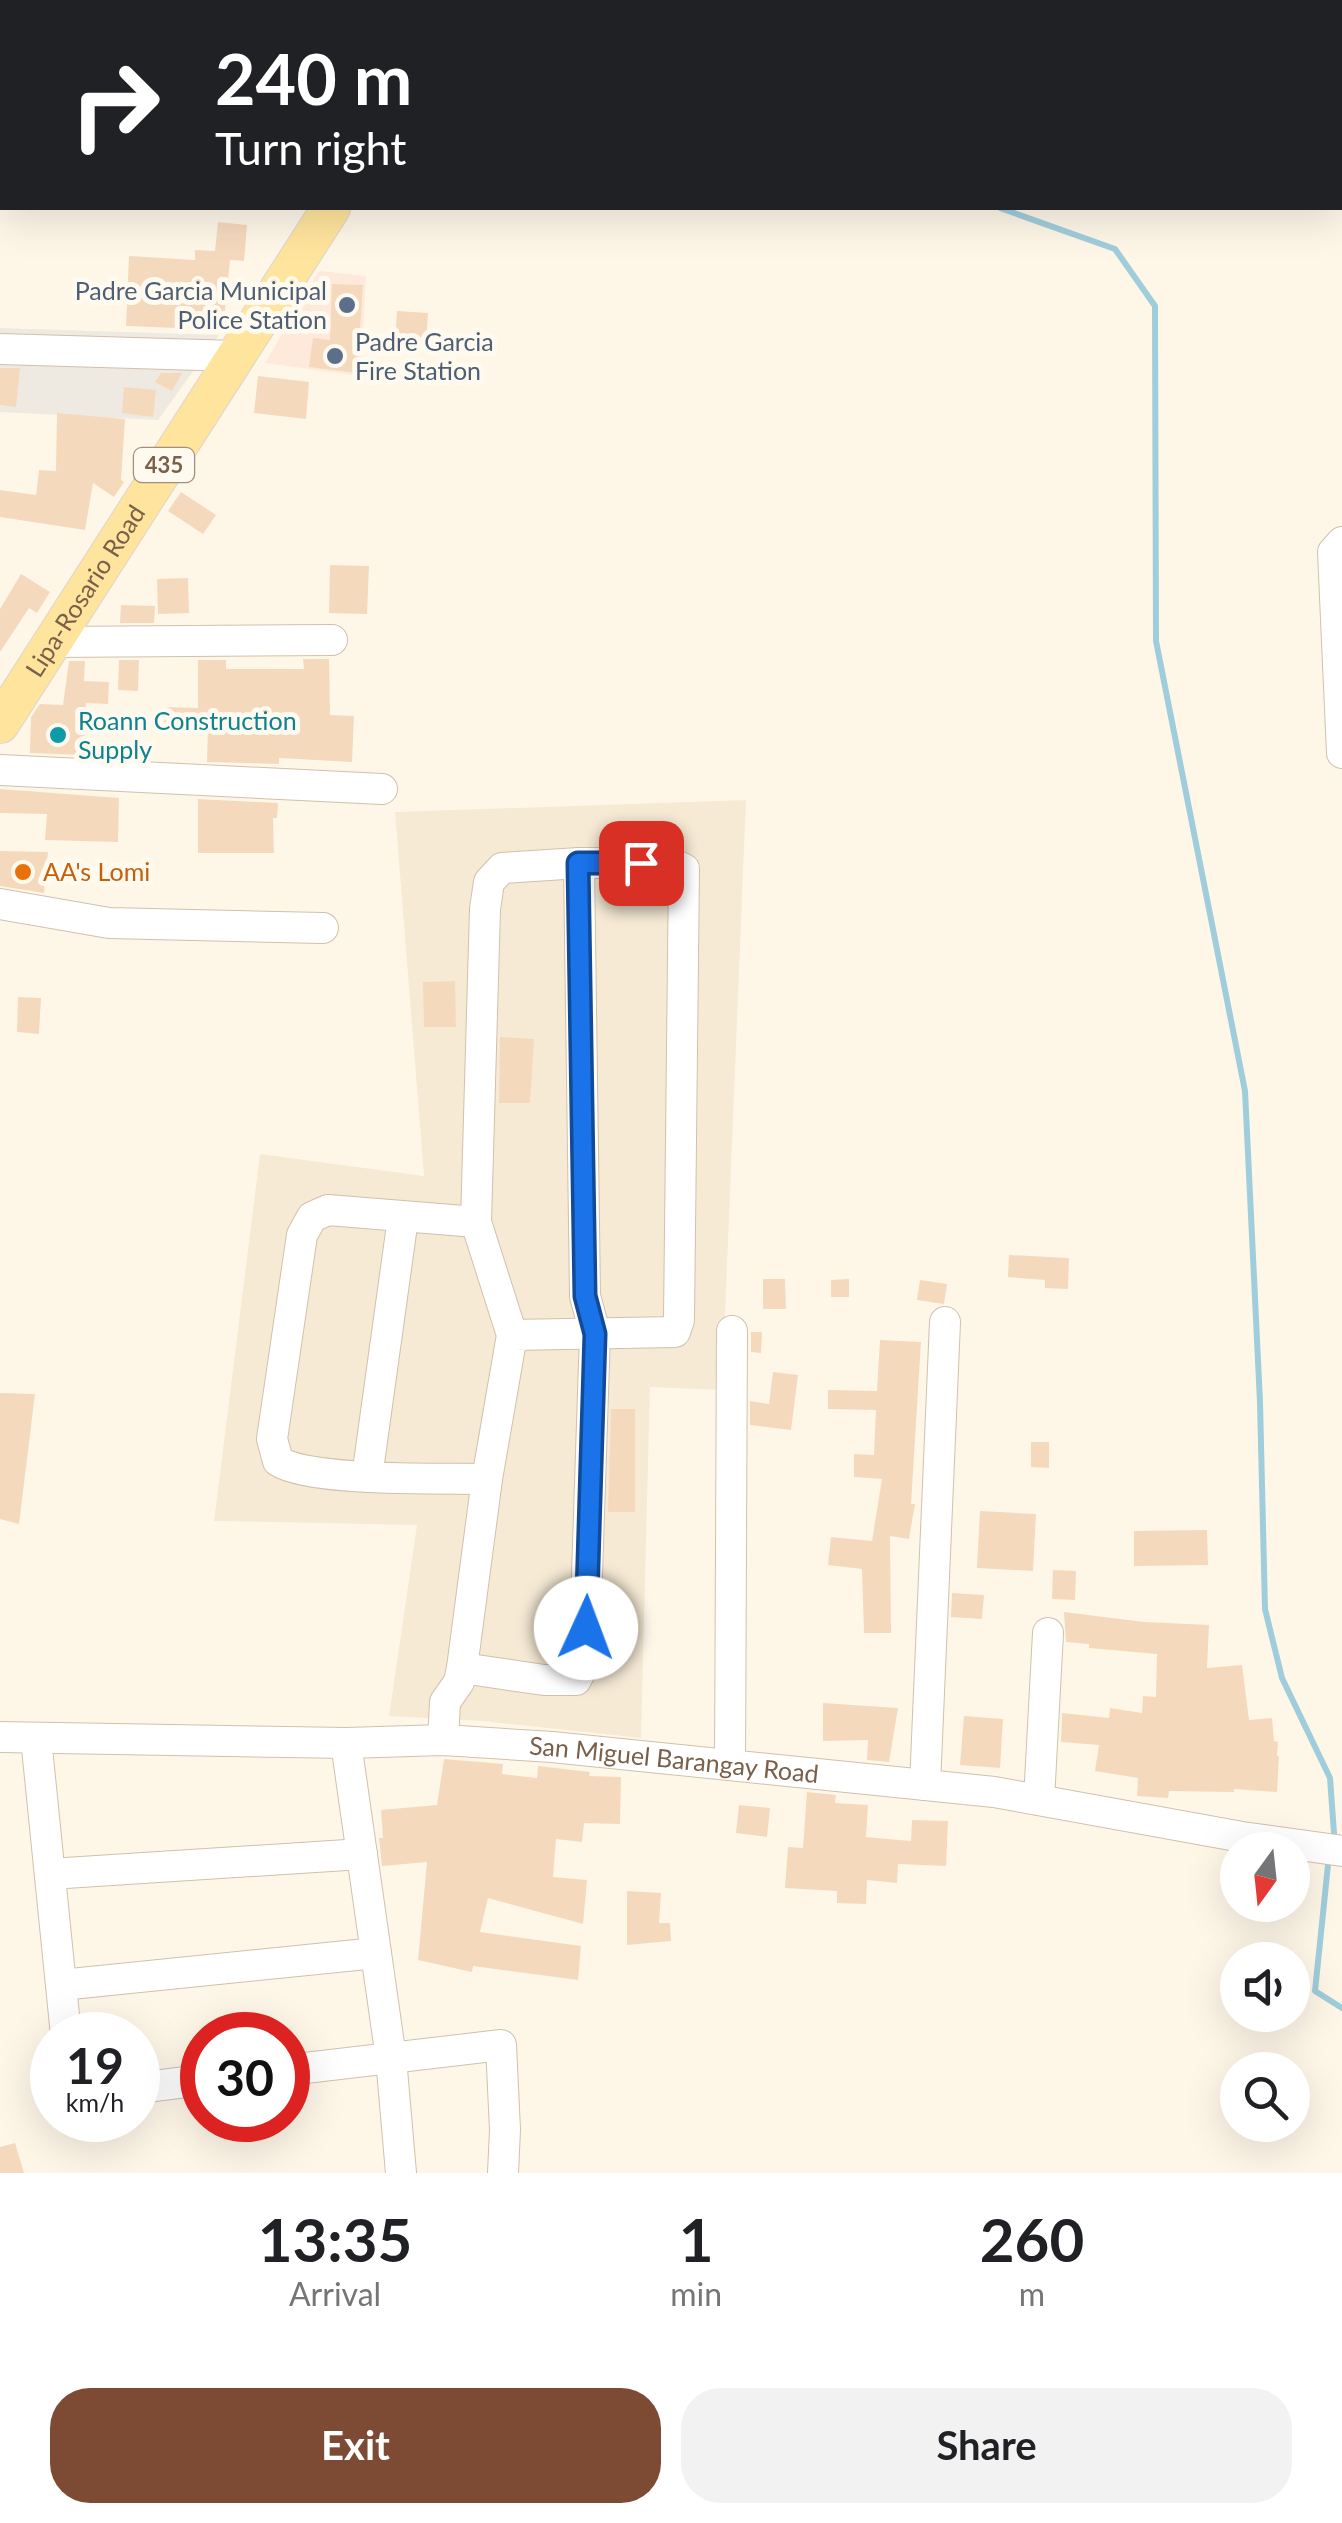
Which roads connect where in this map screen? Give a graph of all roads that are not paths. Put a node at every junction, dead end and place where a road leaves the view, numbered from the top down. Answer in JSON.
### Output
{"nodes":[{"id":1,"x":330,"y":210,"type":"edge"},
{"id":2,"x":0,"y":349,"type":"edge"},
{"id":3,"x":234,"y":356,"type":"junction"},
{"id":4,"x":1342,"y":542,"type":"edge"},
{"id":5,"x":332,"y":640,"type":"dead end"},
{"id":6,"x":54,"y":642,"type":"junction"},
{"id":7,"x":0,"y":724,"type":"edge"},
{"id":8,"x":1342,"y":753,"type":"edge"},
{"id":9,"x":0,"y":770,"type":"edge"},
{"id":10,"x":382,"y":789,"type":"dead end"},
{"id":11,"x":578,"y":863,"type":"junction"},
{"id":12,"x":0,"y":904,"type":"edge"},
{"id":13,"x":323,"y":928,"type":"dead end"},
{"id":14,"x":403,"y":1218,"type":"junction"},
{"id":15,"x":476,"y":1222,"type":"junction"},
{"id":16,"x":946,"y":1322,"type":"dead end"},
{"id":17,"x":732,"y":1331,"type":"dead end"},
{"id":18,"x":595,"y":1334,"type":"junction"},
{"id":19,"x":512,"y":1335,"type":"junction"},
{"id":20,"x":367,"y":1477,"type":"junction"},
{"id":21,"x":488,"y":1479,"type":"junction"},
{"id":22,"x":1048,"y":1633,"type":"dead end"},
{"id":23,"x":461,"y":1675,"type":"junction"},
{"id":24,"x":0,"y":1736,"type":"edge"},
{"id":25,"x":36,"y":1738,"type":"junction"},
{"id":26,"x":454,"y":1741,"type":"junction"},
{"id":27,"x":346,"y":1743,"type":"junction"},
{"id":28,"x":730,"y":1764,"type":"junction"},
{"id":29,"x":924,"y":1786,"type":"junction"},
{"id":30,"x":1040,"y":1800,"type":"junction"},
{"id":31,"x":1342,"y":1851,"type":"edge"},
{"id":32,"x":362,"y":1854,"type":"junction"},
{"id":33,"x":50,"y":1874,"type":"junction"},
{"id":34,"x":376,"y":1953,"type":"junction"},
{"id":35,"x":61,"y":1985,"type":"junction"},
{"id":36,"x":64,"y":2012,"type":"edge"},
{"id":37,"x":391,"y":2058,"type":"junction"},
{"id":38,"x":310,"y":2067,"type":"edge"},
{"id":39,"x":401,"y":2173,"type":"edge"},
{"id":40,"x":503,"y":2173,"type":"edge"}],
"edges":[{"from":1,"to":3,"type":"main road","name":"Lipa-Rosario Road","number":"435"},
{"from":2,"to":3,"type":"street"},
{"from":3,"to":6,"type":"main road","name":"Lipa-Rosario Road","number":"435"},
{"from":4,"to":8,"type":"street"},
{"from":5,"to":6,"type":"street"},
{"from":6,"to":7,"type":"main road","name":"Lipa-Rosario Road","number":"435"},
{"from":9,"to":10,"type":"street"},
{"from":11,"to":15,"type":"street"},
{"from":11,"to":18,"type":"street"},
{"from":11,"to":18,"type":"street"},
{"from":12,"to":13,"type":"street"},
{"from":14,"to":15,"type":"street"},
{"from":14,"to":20,"type":"street"},
{"from":14,"to":20,"type":"street"},
{"from":15,"to":19,"type":"street"},
{"from":16,"to":29,"type":"street"},
{"from":17,"to":28,"type":"street"},
{"from":18,"to":19,"type":"street"},
{"from":18,"to":23,"type":"street"},
{"from":19,"to":21,"type":"street"},
{"from":20,"to":21,"type":"street"},
{"from":21,"to":23,"type":"street"},
{"from":22,"to":30,"type":"street"},
{"from":23,"to":26,"type":"street"},
{"from":24,"to":25,"type":"street","name":"San Miguel Barangay Road"},
{"from":25,"to":27,"type":"street","name":"San Miguel Barangay Road"},
{"from":25,"to":33,"type":"street"},
{"from":26,"to":27,"type":"street","name":"San Miguel Barangay Road"},
{"from":26,"to":28,"type":"street","name":"San Miguel Barangay Road"},
{"from":27,"to":32,"type":"street"},
{"from":28,"to":29,"type":"street","name":"San Miguel Barangay Road"},
{"from":29,"to":30,"type":"street","name":"San Miguel Barangay Road"},
{"from":30,"to":31,"type":"street","name":"San Miguel Barangay Road"},
{"from":32,"to":33,"type":"street"},
{"from":32,"to":34,"type":"street"},
{"from":33,"to":35,"type":"street"},
{"from":34,"to":35,"type":"street"},
{"from":34,"to":37,"type":"street"},
{"from":35,"to":36,"type":"street"},
{"from":37,"to":38,"type":"street"},
{"from":37,"to":39,"type":"street"},
{"from":37,"to":40,"type":"street"}]}
